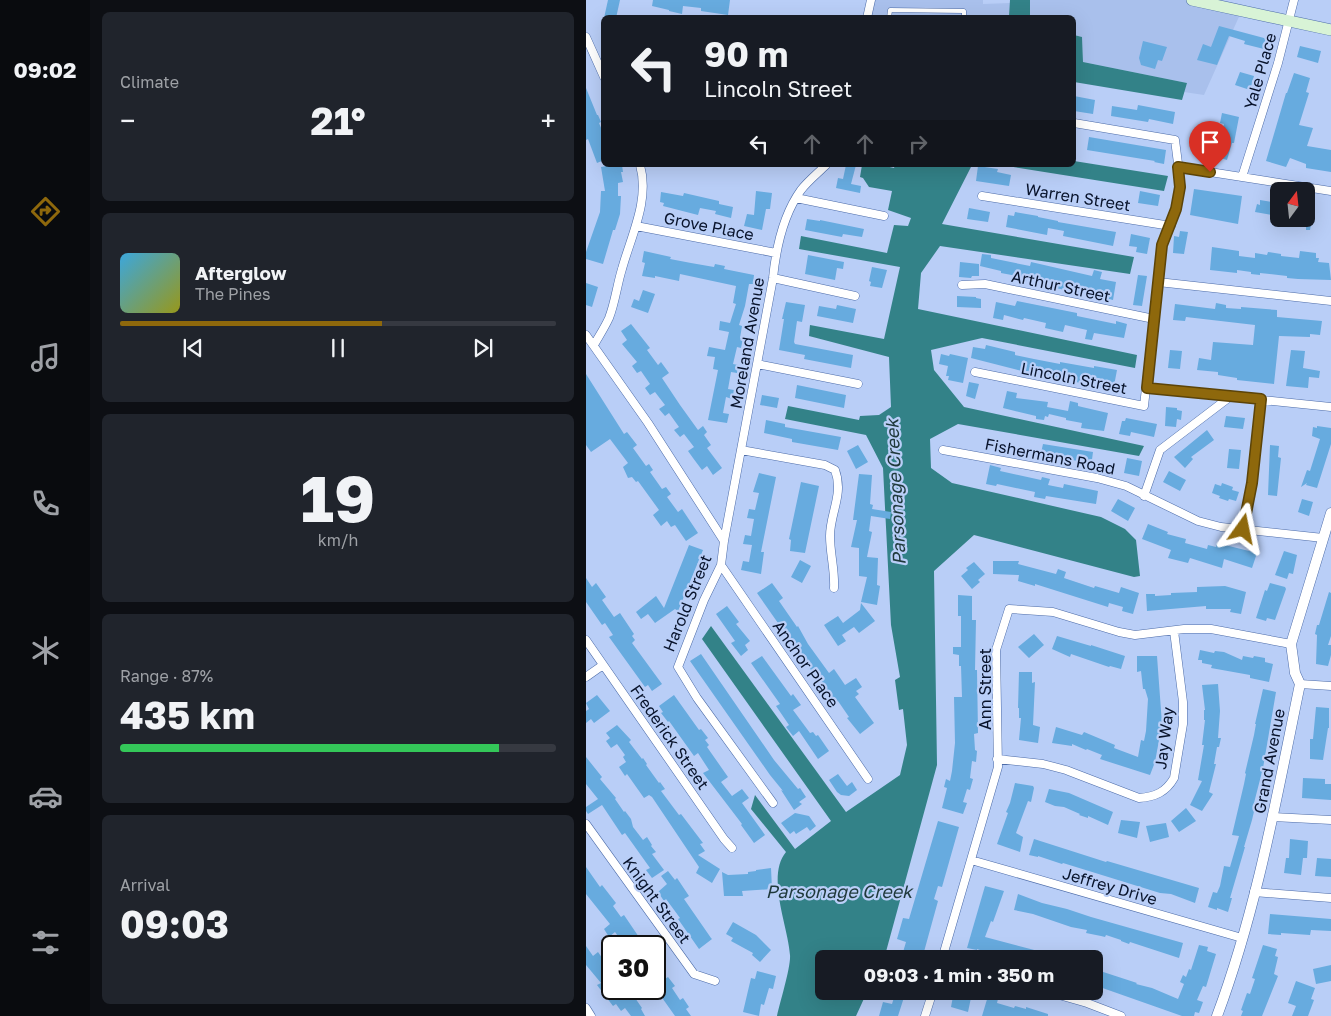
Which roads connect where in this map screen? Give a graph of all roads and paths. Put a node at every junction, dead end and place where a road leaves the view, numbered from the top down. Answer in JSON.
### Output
{"nodes":[{"id":1,"x":871,"y":0,"type":"edge"},
{"id":2,"x":1192,"y":0,"type":"edge"},
{"id":3,"x":1294,"y":0,"type":"edge"},
{"id":4,"x":868,"y":15,"type":"edge"},
{"id":5,"x":890,"y":15,"type":"edge"},
{"id":6,"x":964,"y":15,"type":"edge"},
{"id":7,"x":1289,"y":21,"type":"junction"},
{"id":8,"x":1331,"y":30,"type":"edge"},
{"id":9,"x":586,"y":37,"type":"edge"},
{"id":10,"x":601,"y":70,"type":"edge"},
{"id":11,"x":1076,"y":123,"type":"edge"},
{"id":12,"x":640,"y":167,"type":"edge"},
{"id":13,"x":824,"y":167,"type":"edge"},
{"id":14,"x":1178,"y":167,"type":"junction"},
{"id":15,"x":1242,"y":177,"type":"junction"},
{"id":16,"x":1331,"y":191,"type":"edge"},
{"id":17,"x":982,"y":196,"type":"dead end"},
{"id":18,"x":796,"y":198,"type":"junction"},
{"id":19,"x":884,"y":216,"type":"dead end"},
{"id":20,"x":636,"y":226,"type":"junction"},
{"id":21,"x":1171,"y":226,"type":"junction"},
{"id":22,"x":776,"y":253,"type":"junction"},
{"id":23,"x":773,"y":278,"type":"junction"},
{"id":24,"x":1158,"y":282,"type":"junction"},
{"id":25,"x":962,"y":285,"type":"dead end"},
{"id":26,"x":855,"y":296,"type":"dead end"},
{"id":27,"x":1331,"y":301,"type":"edge"},
{"id":28,"x":1154,"y":319,"type":"junction"},
{"id":29,"x":586,"y":335,"type":"edge"},
{"id":30,"x":594,"y":345,"type":"junction"},
{"id":31,"x":758,"y":364,"type":"junction"},
{"id":32,"x":975,"y":372,"type":"dead end"},
{"id":33,"x":858,"y":384,"type":"dead end"},
{"id":34,"x":1147,"y":388,"type":"junction"},
{"id":35,"x":1231,"y":396,"type":"junction"},
{"id":36,"x":1261,"y":399,"type":"junction"},
{"id":37,"x":1331,"y":407,"type":"edge"},
{"id":38,"x":742,"y":450,"type":"junction"},
{"id":39,"x":943,"y":450,"type":"dead end"},
{"id":40,"x":1144,"y":496,"type":"junction"},
{"id":41,"x":1331,"y":513,"type":"edge"},
{"id":42,"x":1243,"y":529,"type":"junction"},
{"id":43,"x":1323,"y":538,"type":"junction"},
{"id":44,"x":724,"y":540,"type":"junction"},
{"id":45,"x":720,"y":565,"type":"junction"},
{"id":46,"x":834,"y":588,"type":"dead end"},
{"id":47,"x":1174,"y":631,"type":"junction"},
{"id":48,"x":586,"y":640,"type":"edge"},
{"id":49,"x":1291,"y":644,"type":"junction"},
{"id":50,"x":603,"y":665,"type":"junction"},
{"id":51,"x":586,"y":677,"type":"edge"},
{"id":52,"x":1300,"y":684,"type":"junction"},
{"id":53,"x":1331,"y":686,"type":"edge"},
{"id":54,"x":996,"y":759,"type":"junction"},
{"id":55,"x":868,"y":779,"type":"dead end"},
{"id":56,"x":773,"y":803,"type":"dead end"},
{"id":57,"x":1273,"y":817,"type":"junction"},
{"id":58,"x":1331,"y":820,"type":"edge"},
{"id":59,"x":586,"y":824,"type":"edge"},
{"id":60,"x":732,"y":848,"type":"dead end"},
{"id":61,"x":971,"y":860,"type":"junction"},
{"id":62,"x":1254,"y":892,"type":"junction"},
{"id":63,"x":1331,"y":898,"type":"edge"},
{"id":64,"x":1242,"y":938,"type":"junction"},
{"id":65,"x":945,"y":950,"type":"edge"},
{"id":66,"x":715,"y":981,"type":"dead end"},
{"id":67,"x":930,"y":1000,"type":"edge"},
{"id":68,"x":1074,"y":1000,"type":"edge"},
{"id":69,"x":586,"y":1008,"type":"edge"},
{"id":70,"x":591,"y":1016,"type":"edge"},
{"id":71,"x":925,"y":1016,"type":"edge"},
{"id":72,"x":1121,"y":1016,"type":"edge"},
{"id":73,"x":1217,"y":1016,"type":"edge"}],
"edges":[{"from":1,"to":4,"type":"street"},
{"from":2,"to":7,"type":"main road"},
{"from":3,"to":7,"type":"street","name":"Yale Place"},
{"from":5,"to":6,"type":"lane"},
{"from":7,"to":8,"type":"main road"},
{"from":7,"to":15,"type":"street","name":"Yale Place"},
{"from":9,"to":10,"type":"street"},
{"from":11,"to":14,"type":"street"},
{"from":12,"to":20,"type":"street"},
{"from":13,"to":18,"type":"street","name":"Moreland Avenue"},
{"from":14,"to":15,"type":"street"},
{"from":14,"to":21,"type":"street"},
{"from":15,"to":16,"type":"street"},
{"from":17,"to":21,"type":"street","name":"Warren Street"},
{"from":18,"to":19,"type":"street"},
{"from":18,"to":22,"type":"street","name":"Moreland Avenue"},
{"from":20,"to":22,"type":"street","name":"Grove Place"},
{"from":20,"to":30,"type":"street"},
{"from":21,"to":24,"type":"street"},
{"from":22,"to":23,"type":"street","name":"Moreland Avenue"},
{"from":23,"to":26,"type":"street"},
{"from":23,"to":31,"type":"street","name":"Moreland Avenue"},
{"from":24,"to":27,"type":"street"},
{"from":24,"to":28,"type":"street"},
{"from":25,"to":28,"type":"street","name":"Arthur Street"},
{"from":28,"to":34,"type":"street"},
{"from":29,"to":30,"type":"street","name":"Harold Street"},
{"from":30,"to":44,"type":"street","name":"Harold Street"},
{"from":31,"to":33,"type":"street"},
{"from":31,"to":38,"type":"street","name":"Moreland Avenue"},
{"from":32,"to":34,"type":"street","name":"Lincoln Street"},
{"from":34,"to":35,"type":"street","name":"Lincoln Street"},
{"from":35,"to":36,"type":"street","name":"Lincoln Street"},
{"from":35,"to":40,"type":"street"},
{"from":36,"to":37,"type":"street","name":"Lincoln Street"},
{"from":36,"to":42,"type":"street"},
{"from":38,"to":44,"type":"street","name":"Moreland Avenue"},
{"from":38,"to":46,"type":"street"},
{"from":39,"to":40,"type":"street","name":"Fishermans Road"},
{"from":40,"to":42,"type":"street","name":"Fishermans Road"},
{"from":41,"to":43,"type":"street","name":"Grand Avenue"},
{"from":42,"to":43,"type":"street","name":"Fishermans Road"},
{"from":43,"to":49,"type":"street","name":"Grand Avenue"},
{"from":44,"to":45,"type":"street","name":"Harold Street"},
{"from":45,"to":55,"type":"street","name":"Anchor Place"},
{"from":45,"to":56,"type":"street","name":"Harold Street"},
{"from":47,"to":49,"type":"street","name":"Ann Street"},
{"from":47,"to":54,"type":"street","name":"Ann Street"},
{"from":47,"to":54,"type":"street","name":"Jay Way"},
{"from":48,"to":50,"type":"street","name":"Frederick Street"},
{"from":49,"to":52,"type":"street","name":"Grand Avenue"},
{"from":50,"to":51,"type":"street"},
{"from":50,"to":60,"type":"street","name":"Frederick Street"},
{"from":52,"to":53,"type":"street"},
{"from":52,"to":57,"type":"street","name":"Grand Avenue"},
{"from":54,"to":61,"type":"street","name":"Ann Street"},
{"from":57,"to":58,"type":"street"},
{"from":57,"to":62,"type":"street","name":"Grand Avenue"},
{"from":59,"to":66,"type":"street","name":"Knight Street"},
{"from":61,"to":64,"type":"street","name":"Jeffrey Drive"},
{"from":61,"to":65,"type":"street","name":"Ann Street"},
{"from":62,"to":63,"type":"street"},
{"from":62,"to":64,"type":"street","name":"Grand Avenue"},
{"from":64,"to":73,"type":"street","name":"Grand Avenue"},
{"from":67,"to":71,"type":"street"},
{"from":68,"to":72,"type":"street"},
{"from":69,"to":70,"type":"street"}]}
